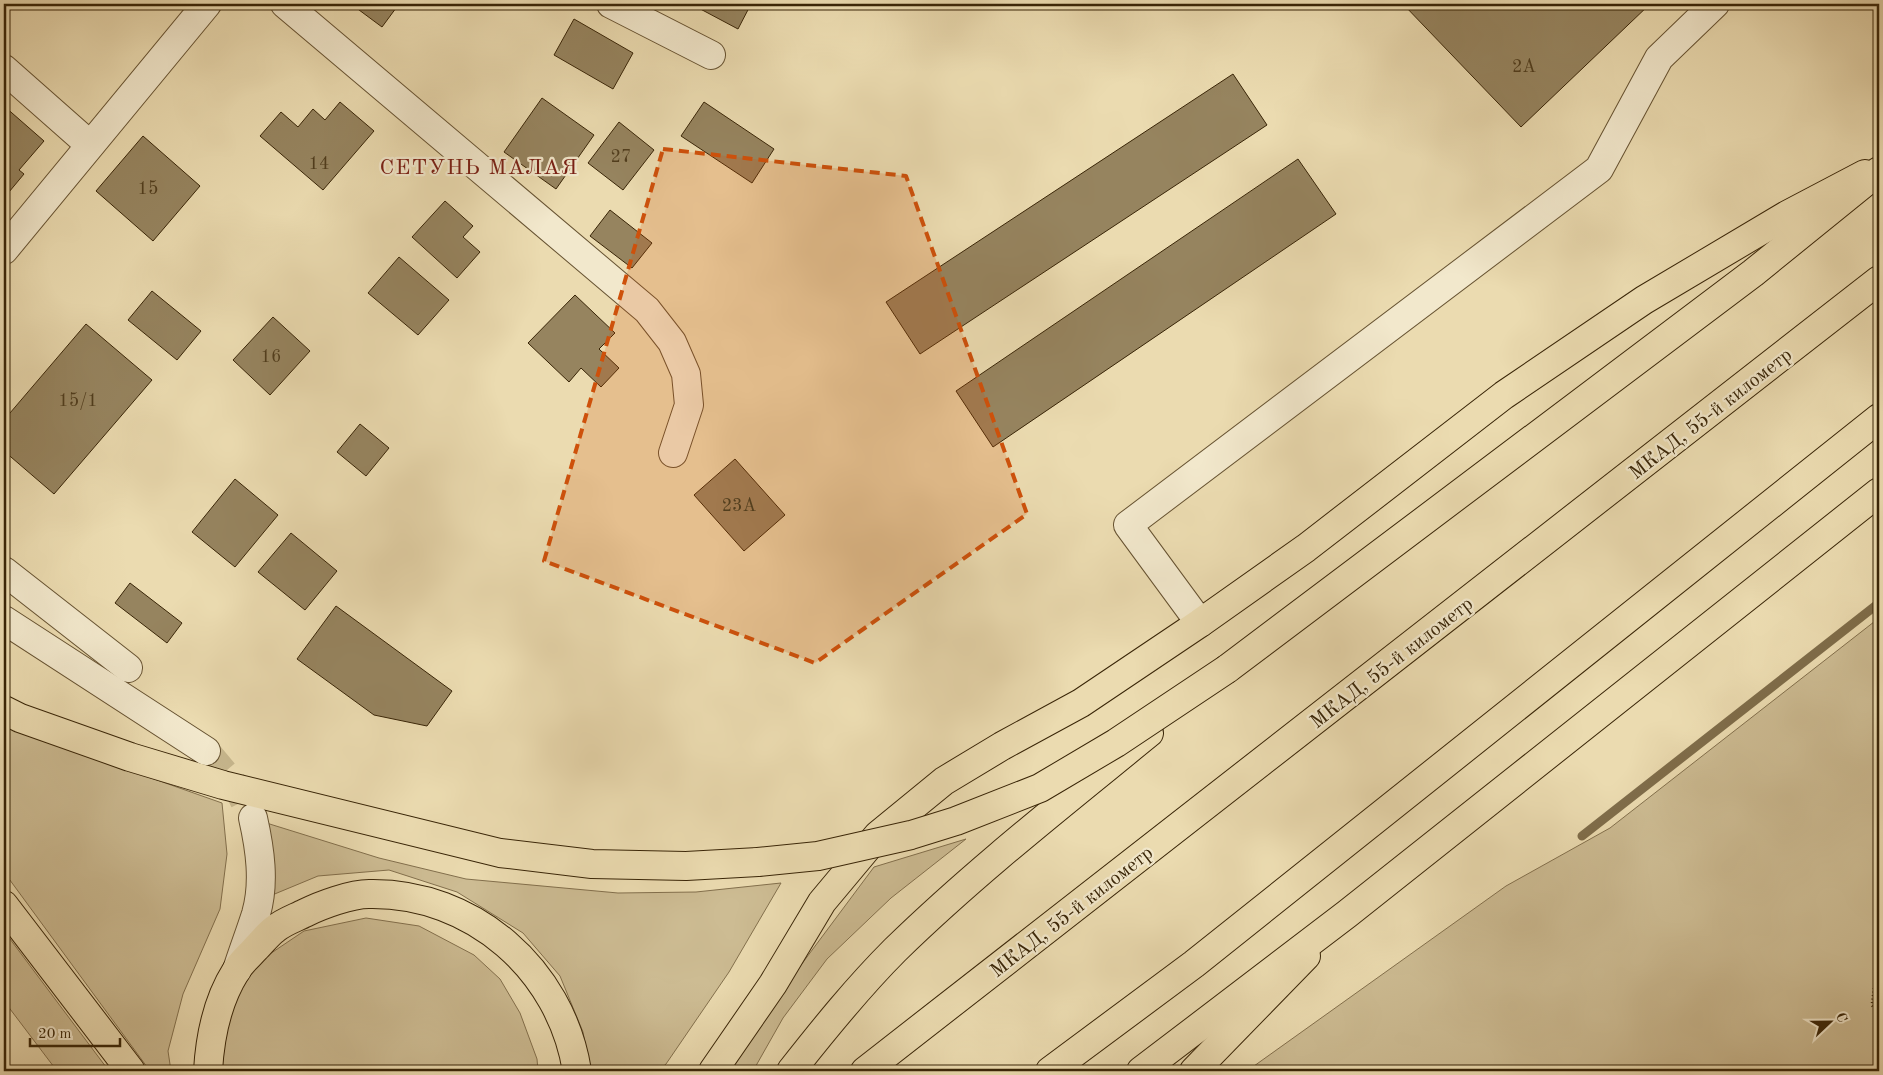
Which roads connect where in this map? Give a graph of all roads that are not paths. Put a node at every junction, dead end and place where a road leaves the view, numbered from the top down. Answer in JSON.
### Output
{"nodes":[{"id":1,"x":207,"y":4,"type":"edge"},
{"id":2,"x":285,"y":4,"type":"edge"},
{"id":3,"x":611,"y":4,"type":"edge"},
{"id":4,"x":1714,"y":4,"type":"edge"},
{"id":5,"x":711,"y":55,"type":"dead end"},
{"id":6,"x":4,"y":69,"type":"edge"},
{"id":7,"x":90,"y":145,"type":"junction"},
{"id":8,"x":1879,"y":167,"type":"edge"},
{"id":9,"x":1879,"y":171,"type":"edge"},
{"id":10,"x":4,"y":250,"type":"edge"},
{"id":11,"x":1879,"y":280,"type":"edge"},
{"id":12,"x":1879,"y":418,"type":"edge"},
{"id":13,"x":673,"y":453,"type":"dead end"},
{"id":14,"x":1879,"y":492,"type":"edge"},
{"id":15,"x":4,"y":571,"type":"edge"},
{"id":16,"x":4,"y":620,"type":"edge"},
{"id":17,"x":1200,"y":623,"type":"junction"},
{"id":18,"x":128,"y":668,"type":"dead end"},
{"id":19,"x":1227,"y":669,"type":"junction"},
{"id":20,"x":4,"y":698,"type":"edge"},
{"id":21,"x":4,"y":710,"type":"edge"},
{"id":22,"x":43,"y":727,"type":"junction"},
{"id":23,"x":206,"y":751,"type":"tunnel mouth"},
{"id":24,"x":253,"y":818,"type":"tunnel mouth"},
{"id":25,"x":4,"y":905,"type":"edge"},
{"id":26,"x":1347,"y":914,"type":"junction"},
{"id":27,"x":236,"y":970,"type":"junction"},
{"id":28,"x":131,"y":1071,"type":"edge"},
{"id":29,"x":208,"y":1071,"type":"edge"},
{"id":30,"x":577,"y":1071,"type":"edge"},
{"id":31,"x":713,"y":1071,"type":"edge"},
{"id":32,"x":791,"y":1071,"type":"edge"},
{"id":33,"x":865,"y":1071,"type":"edge"},
{"id":34,"x":1050,"y":1071,"type":"edge"},
{"id":35,"x":1141,"y":1071,"type":"edge"},
{"id":36,"x":1194,"y":1071,"type":"edge"}],
"edges":[{"from":1,"to":7,"type":"street"},
{"from":2,"to":13,"type":"street"},
{"from":3,"to":5,"type":"street"},
{"from":4,"to":17,"type":"street"},
{"from":6,"to":7,"type":"street"},
{"from":7,"to":10,"type":"street"},
{"from":8,"to":17,"type":"main road"},
{"from":9,"to":19,"type":"main road"},
{"from":11,"to":33,"type":"main road","name":"МКАД, 55-й километр"},
{"from":12,"to":34,"type":"main road"},
{"from":14,"to":26,"type":"main road"},
{"from":15,"to":18,"type":"street"},
{"from":16,"to":23,"type":"street"},
{"from":17,"to":31,"type":"main road"},
{"from":19,"to":22,"type":"main road","bridge":true},
{"from":19,"to":32,"type":"main road","bridge":true},
{"from":20,"to":22,"type":"street"},
{"from":21,"to":22,"type":"main road"},
{"from":24,"to":27,"type":"street"},
{"from":25,"to":28,"type":"main road"},
{"from":26,"to":35,"type":"main road"},
{"from":26,"to":36,"type":"main road"},
{"from":27,"to":29,"type":"main road"},
{"from":27,"to":30,"type":"main road"}]}
